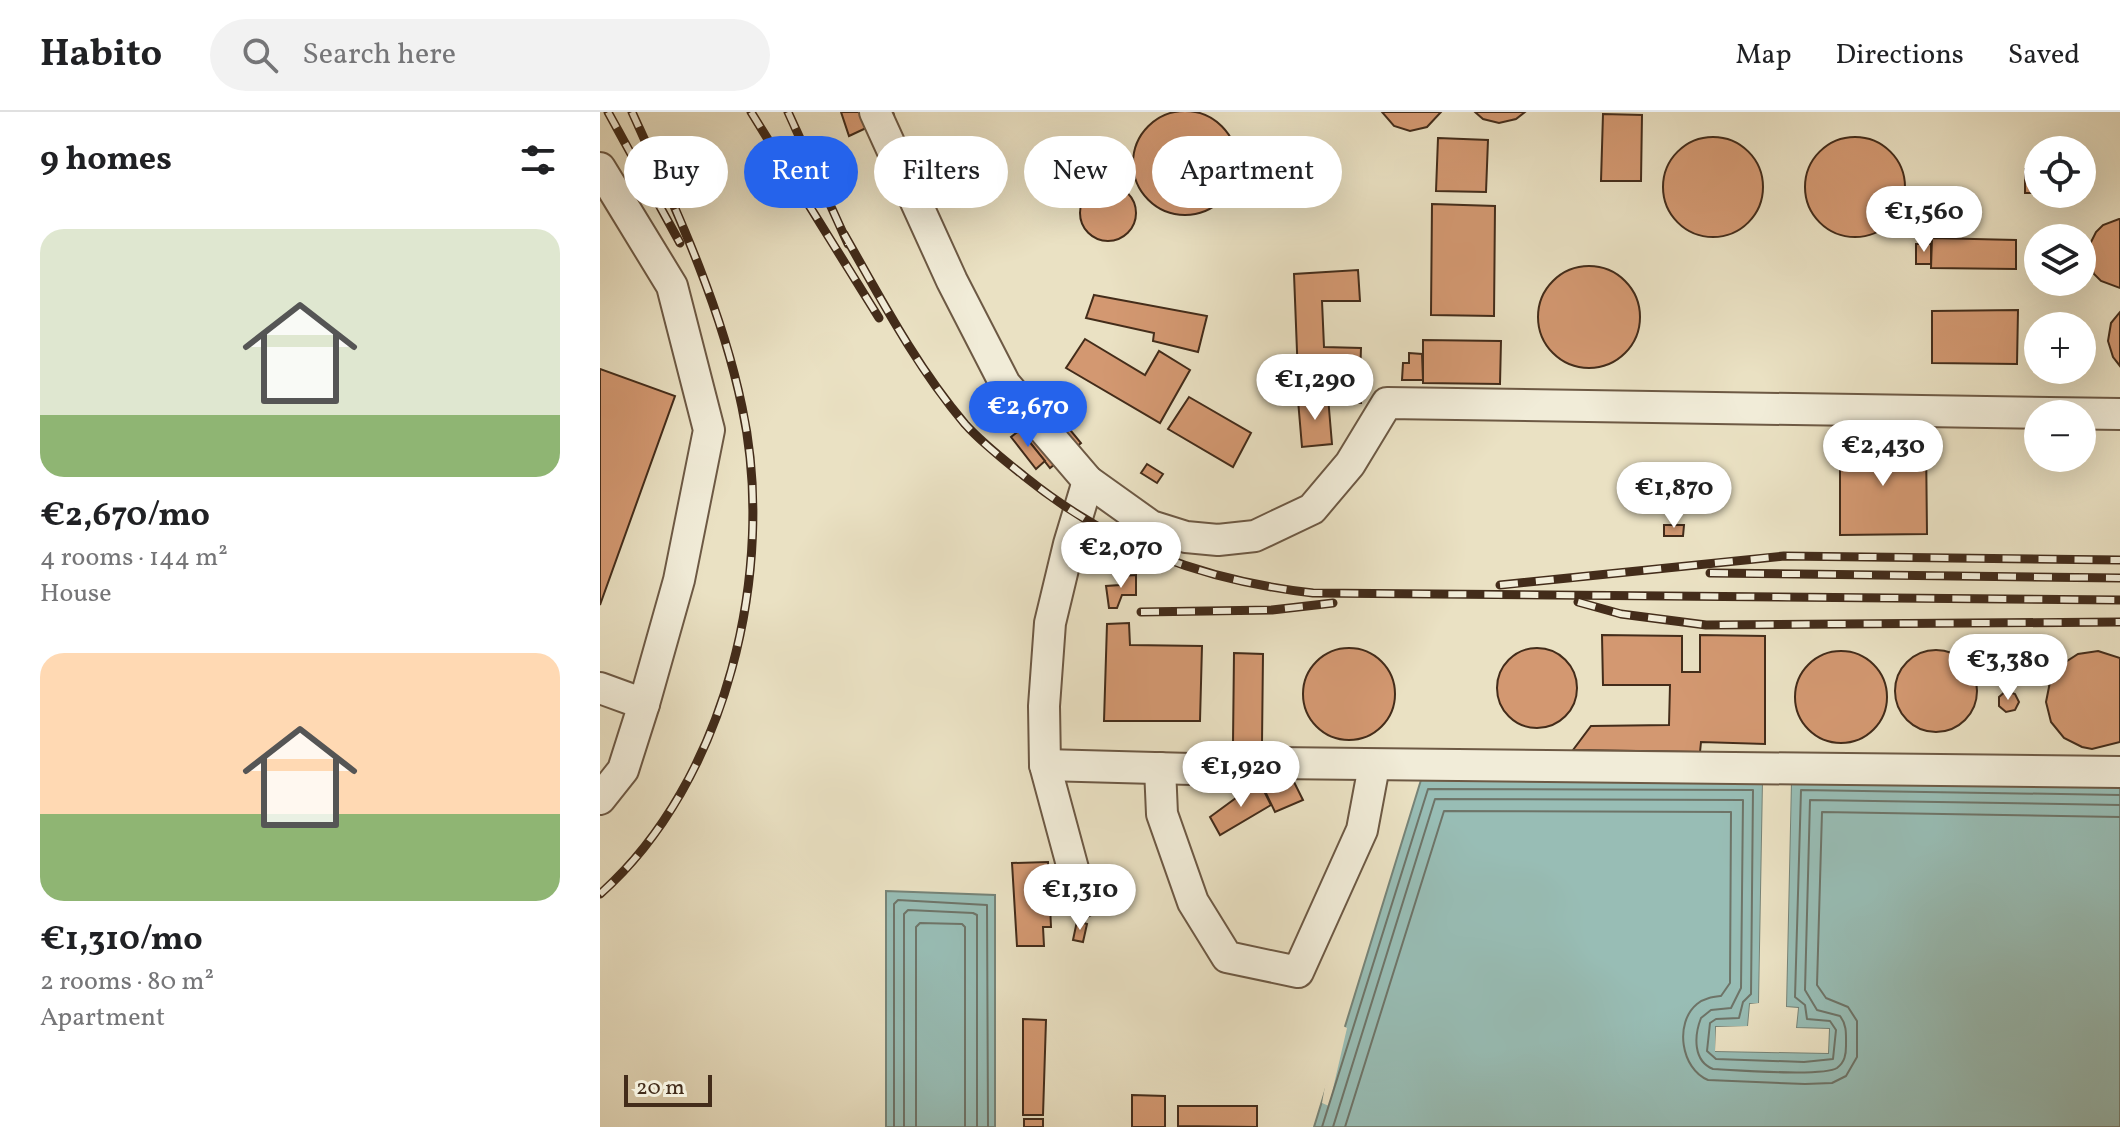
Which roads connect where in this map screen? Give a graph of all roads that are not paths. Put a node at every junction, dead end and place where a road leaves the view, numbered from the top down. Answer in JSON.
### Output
{"nodes":[{"id":1,"x":875,"y":112,"type":"edge"},
{"id":2,"x":600,"y":168,"type":"edge"},
{"id":3,"x":2120,"y":414,"type":"edge"},
{"id":4,"x":1088,"y":481,"type":"junction"},
{"id":5,"x":600,"y":688,"type":"edge"},
{"id":6,"x":644,"y":704,"type":"junction"},
{"id":7,"x":1045,"y":765,"type":"junction"},
{"id":8,"x":1374,"y":766,"type":"junction"},
{"id":9,"x":1160,"y":768,"type":"junction"},
{"id":10,"x":2120,"y":772,"type":"edge"},
{"id":11,"x":600,"y":799,"type":"edge"},
{"id":12,"x":1082,"y":902,"type":"dead end"}],
"edges":[{"from":1,"to":4,"type":"lane"},
{"from":2,"to":6,"type":"lane"},
{"from":3,"to":4,"type":"lane"},
{"from":4,"to":7,"type":"lane"},
{"from":5,"to":6,"type":"lane"},
{"from":6,"to":11,"type":"lane"},
{"from":7,"to":9,"type":"lane"},
{"from":7,"to":12,"type":"lane"},
{"from":8,"to":9,"type":"lane"},
{"from":8,"to":9,"type":"lane"},
{"from":8,"to":10,"type":"lane"}]}
